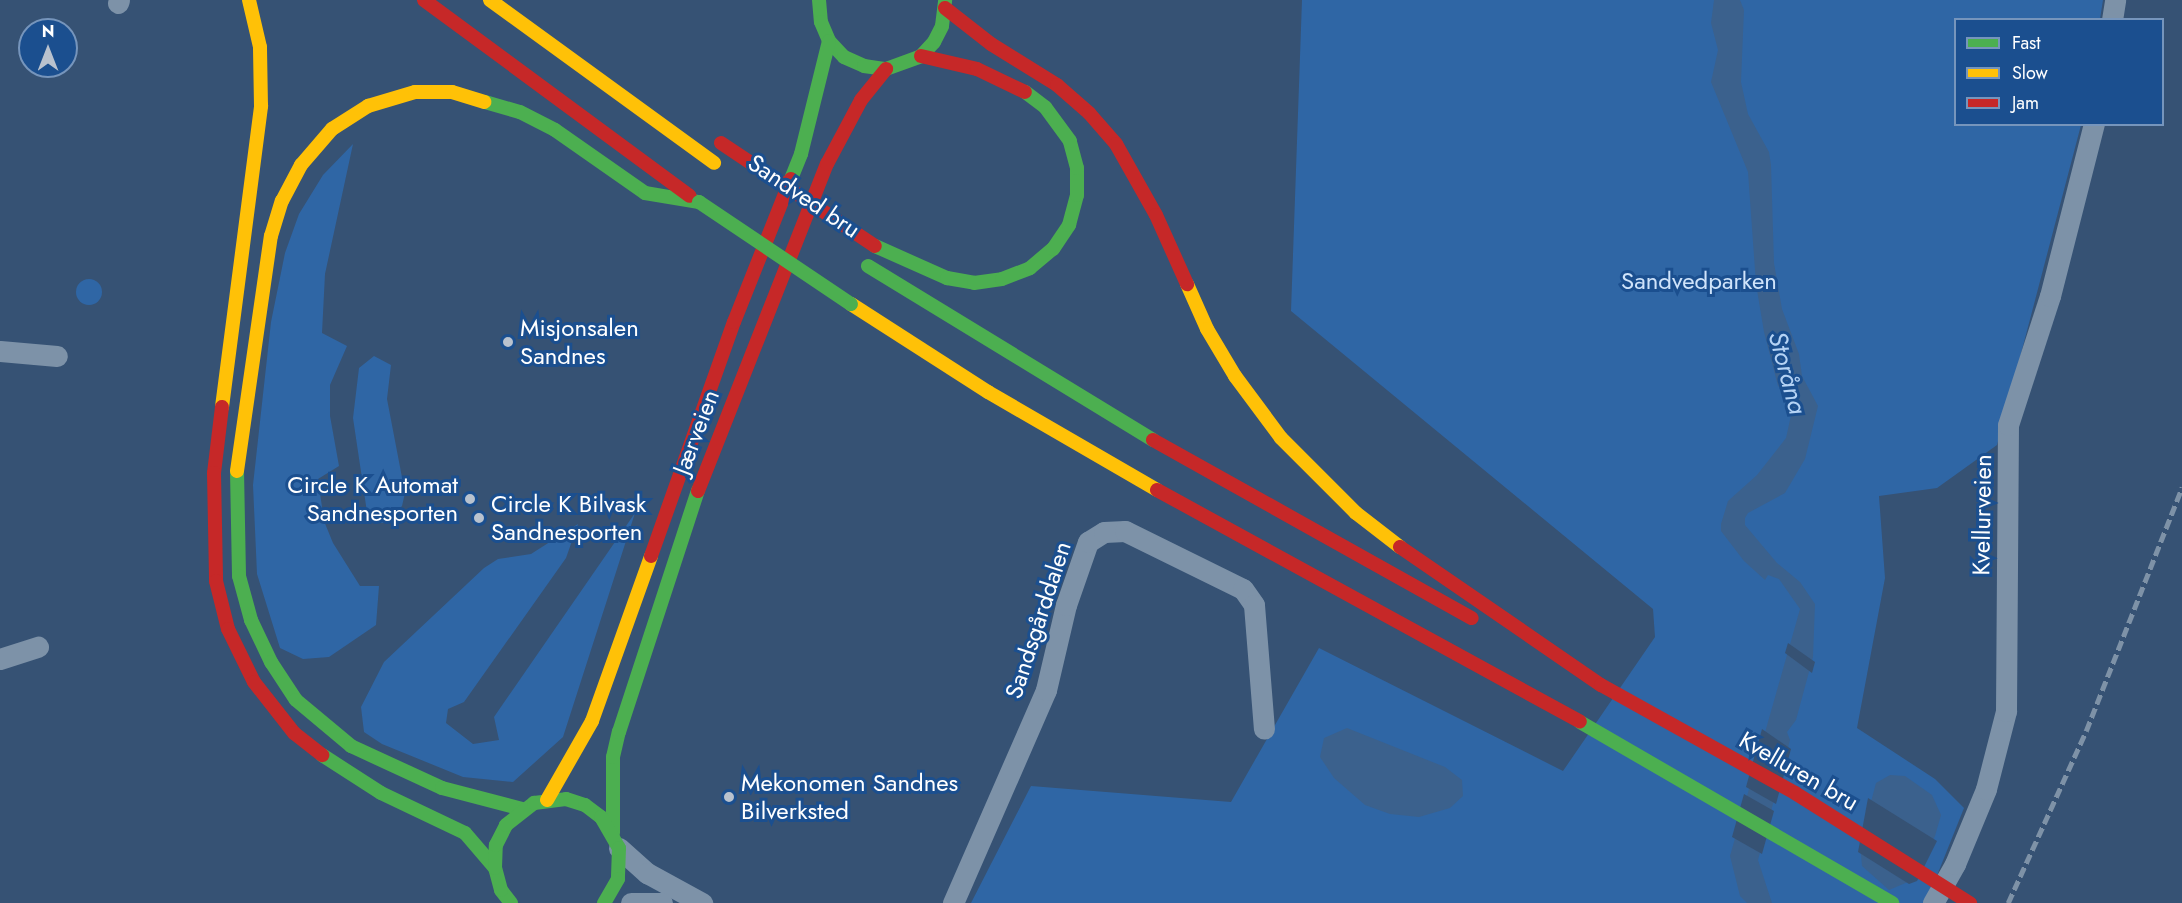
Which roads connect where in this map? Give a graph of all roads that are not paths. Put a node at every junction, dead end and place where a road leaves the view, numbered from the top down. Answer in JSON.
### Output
{"nodes":[{"id":1,"x":249,"y":0,"type":"edge"},
{"id":2,"x":424,"y":0,"type":"edge"},
{"id":3,"x":490,"y":0,"type":"edge"},
{"id":4,"x":819,"y":0,"type":"edge"},
{"id":5,"x":2115,"y":0,"type":"edge"},
{"id":6,"x":945,"y":4,"type":"edge"},
{"id":7,"x":2112,"y":18,"type":"edge"},
{"id":8,"x":829,"y":41,"type":"junction"},
{"id":9,"x":921,"y":56,"type":"junction"},
{"id":10,"x":886,"y":69,"type":"junction"},
{"id":11,"x":2093,"y":126,"type":"edge"},
{"id":12,"x":717,"y":139,"type":"dead end"},
{"id":13,"x":719,"y":166,"type":"dead end"},
{"id":14,"x":762,"y":195,"type":"dead end"},
{"id":15,"x":699,"y":202,"type":"junction"},
{"id":16,"x":820,"y":234,"type":"dead end"},
{"id":17,"x":863,"y":263,"type":"dead end"},
{"id":18,"x":0,"y":351,"type":"edge"},
{"id":19,"x":57,"y":356,"type":"dead end"},
{"id":20,"x":38,"y":647,"type":"dead end"},
{"id":21,"x":0,"y":659,"type":"edge"},
{"id":22,"x":1601,"y":685,"type":"junction"},
{"id":23,"x":1264,"y":729,"type":"dead end"},
{"id":24,"x":547,"y":800,"type":"junction"},
{"id":25,"x":522,"y":809,"type":"junction"},
{"id":26,"x":616,"y":840,"type":"junction"},
{"id":27,"x":495,"y":868,"type":"junction"},
{"id":28,"x":511,"y":903,"type":"edge"},
{"id":29,"x":604,"y":903,"type":"edge"},
{"id":30,"x":631,"y":903,"type":"edge"},
{"id":31,"x":662,"y":903,"type":"edge"},
{"id":32,"x":702,"y":903,"type":"edge"},
{"id":33,"x":953,"y":903,"type":"edge"},
{"id":34,"x":1892,"y":903,"type":"edge"},
{"id":35,"x":1933,"y":903,"type":"edge"},
{"id":36,"x":1970,"y":903,"type":"edge"}],
"edges":[{"from":1,"to":27,"type":"main road"},
{"from":2,"to":15,"type":"main road"},
{"from":3,"to":13,"type":"main road"},
{"from":4,"to":8,"type":"main road"},
{"from":5,"to":7,"type":"street"},
{"from":6,"to":9,"type":"main road"},
{"from":6,"to":22,"type":"main road"},
{"from":8,"to":10,"type":"main road"},
{"from":8,"to":24,"type":"main road","name":"Jærveien"},
{"from":9,"to":10,"type":"main road"},
{"from":9,"to":12,"type":"main road","bridge":true},
{"from":10,"to":26,"type":"main road","name":"Jærveien"},
{"from":11,"to":35,"type":"street","name":"Kvellurveien"},
{"from":14,"to":16,"type":"main road","name":"Sandved bru"},
{"from":15,"to":25,"type":"main road"},
{"from":15,"to":34,"type":"main road","bridge":true},
{"from":17,"to":22,"type":"main road"},
{"from":18,"to":19,"type":"street"},
{"from":20,"to":21,"type":"street"},
{"from":22,"to":36,"type":"main road","name":"Kvelluren bru","bridge":true},
{"from":23,"to":33,"type":"street","name":"Sandsgårddalen"},
{"from":24,"to":25,"type":"main road"},
{"from":24,"to":26,"type":"main road"},
{"from":25,"to":27,"type":"main road"},
{"from":26,"to":29,"type":"main road","name":"Jærveien"},
{"from":26,"to":32,"type":"street"},
{"from":27,"to":28,"type":"main road"},
{"from":30,"to":31,"type":"street"}]}
